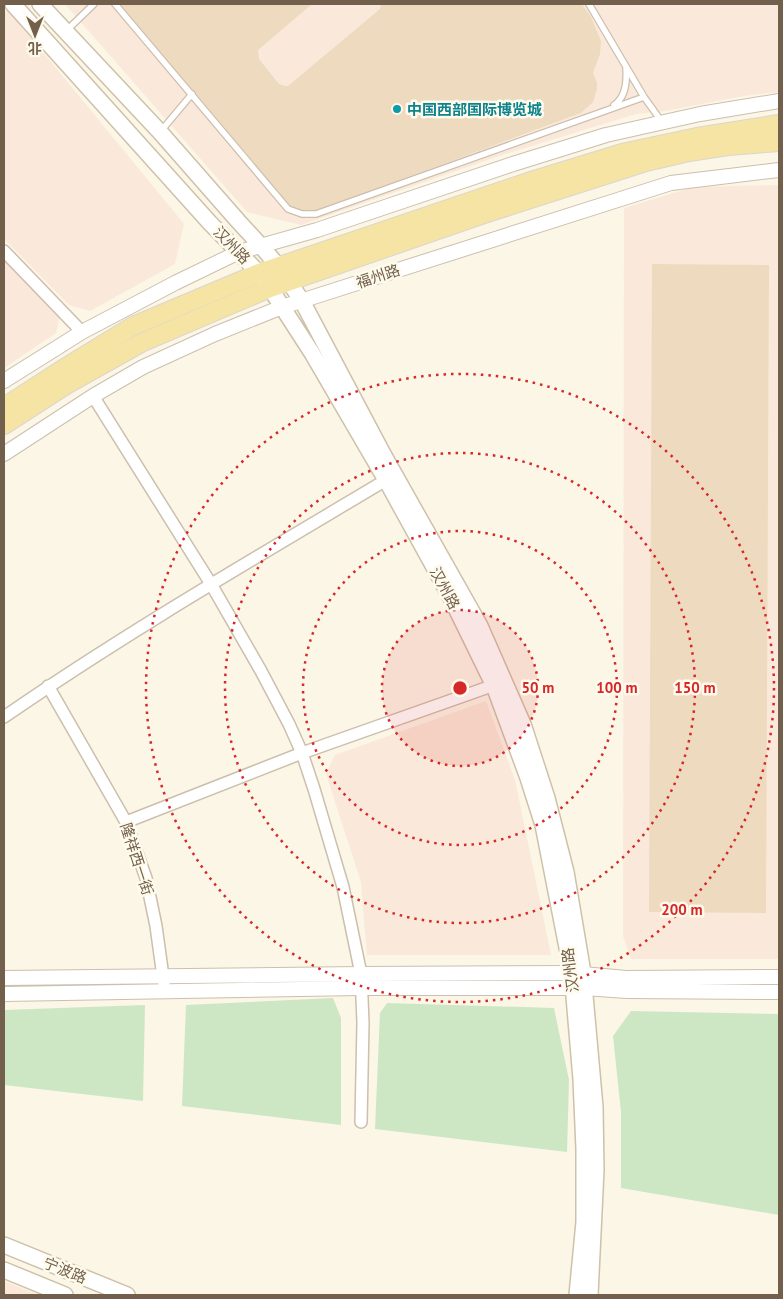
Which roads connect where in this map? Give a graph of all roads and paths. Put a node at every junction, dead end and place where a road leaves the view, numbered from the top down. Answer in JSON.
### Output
{"nodes":[{"id":1,"x":13,"y":4,"type":"edge"},
{"id":2,"x":40,"y":4,"type":"edge"},
{"id":3,"x":94,"y":4,"type":"edge"},
{"id":4,"x":115,"y":4,"type":"edge"},
{"id":5,"x":589,"y":4,"type":"edge"},
{"id":6,"x":65,"y":31,"type":"junction"},
{"id":7,"x":626,"y":66,"type":"junction"},
{"id":8,"x":192,"y":94,"type":"junction"},
{"id":9,"x":644,"y":97,"type":"junction"},
{"id":10,"x":779,"y":101,"type":"edge"},
{"id":11,"x":608,"y":109,"type":"junction"},
{"id":12,"x":662,"y":122,"type":"junction"},
{"id":13,"x":779,"y":124,"type":"edge"},
{"id":14,"x":160,"y":132,"type":"junction"},
{"id":15,"x":779,"y":142,"type":"edge"},
{"id":16,"x":779,"y":170,"type":"edge"},
{"id":17,"x":261,"y":246,"type":"junction"},
{"id":18,"x":4,"y":251,"type":"edge"},
{"id":19,"x":239,"y":252,"type":"junction"},
{"id":20,"x":279,"y":266,"type":"junction"},
{"id":21,"x":259,"y":274,"type":"junction"},
{"id":22,"x":290,"y":282,"type":"junction"},
{"id":23,"x":270,"y":288,"type":"junction"},
{"id":24,"x":302,"y":302,"type":"junction"},
{"id":25,"x":282,"y":307,"type":"junction"},
{"id":26,"x":82,"y":332,"type":"junction"},
{"id":27,"x":4,"y":381,"type":"edge"},
{"id":28,"x":93,"y":396,"type":"junction"},
{"id":29,"x":4,"y":407,"type":"edge"},
{"id":30,"x":4,"y":425,"type":"edge"},
{"id":31,"x":4,"y":454,"type":"edge"},
{"id":32,"x":386,"y":480,"type":"junction"},
{"id":33,"x":211,"y":584,"type":"junction"},
{"id":34,"x":500,"y":683,"type":"junction"},
{"id":35,"x":48,"y":686,"type":"junction"},
{"id":36,"x":4,"y":717,"type":"edge"},
{"id":37,"x":302,"y":753,"type":"junction"},
{"id":38,"x":126,"y":822,"type":"junction"},
{"id":39,"x":360,"y":974,"type":"junction"},
{"id":40,"x":164,"y":977,"type":"junction"},
{"id":41,"x":4,"y":978,"type":"edge"},
{"id":42,"x":779,"y":978,"type":"edge"},
{"id":43,"x":578,"y":981,"type":"junction"},
{"id":44,"x":361,"y":988,"type":"junction"},
{"id":45,"x":164,"y":992,"type":"junction"},
{"id":46,"x":779,"y":992,"type":"edge"},
{"id":47,"x":4,"y":994,"type":"edge"},
{"id":48,"x":361,"y":1122,"type":"dead end"},
{"id":49,"x":4,"y":1245,"type":"edge"},
{"id":50,"x":4,"y":1270,"type":"edge"},
{"id":51,"x":65,"y":1295,"type":"edge"},
{"id":52,"x":127,"y":1295,"type":"edge"},
{"id":53,"x":577,"y":1295,"type":"edge"},
{"id":54,"x":590,"y":1295,"type":"edge"}],
"edges":[{"from":1,"to":19,"type":"main road","name":"汉州路"},
{"from":2,"to":6,"type":"main road","name":"汉州路"},
{"from":3,"to":6,"type":"lane"},
{"from":4,"to":8,"type":"lane"},
{"from":5,"to":7,"type":"lane"},
{"from":6,"to":14,"type":"main road","name":"汉州路"},
{"from":7,"to":9,"type":"lane"},
{"from":7,"to":11,"type":"lane"},
{"from":8,"to":11,"type":"lane"},
{"from":8,"to":14,"type":"lane"},
{"from":9,"to":11,"type":"lane"},
{"from":9,"to":12,"type":"lane"},
{"from":10,"to":12,"type":"street"},
{"from":12,"to":17,"type":"street"},
{"from":13,"to":20,"type":"main road"},
{"from":14,"to":17,"type":"main road","name":"汉州路"},
{"from":15,"to":22,"type":"main road","name":"福州路"},
{"from":16,"to":24,"type":"street","name":"福州路"},
{"from":17,"to":19,"type":"street"},
{"from":17,"to":20,"type":"main road","name":"汉州路"},
{"from":18,"to":26,"type":"street"},
{"from":19,"to":21,"type":"main road","name":"汉州路"},
{"from":19,"to":26,"type":"street"},
{"from":20,"to":21,"type":"main road"},
{"from":20,"to":22,"type":"main road","name":"汉州路"},
{"from":21,"to":23,"type":"main road","name":"汉州路"},
{"from":21,"to":29,"type":"main road"},
{"from":22,"to":23,"type":"main road","name":"福州路"},
{"from":22,"to":24,"type":"main road","name":"汉州路"},
{"from":23,"to":25,"type":"main road","name":"汉州路"},
{"from":23,"to":30,"type":"main road","name":"福州路"},
{"from":24,"to":25,"type":"street","name":"福州路"},
{"from":24,"to":34,"type":"main road","name":"汉州路"},
{"from":25,"to":28,"type":"street","name":"福州路"},
{"from":25,"to":32,"type":"main road","name":"汉州路"},
{"from":26,"to":27,"type":"street"},
{"from":28,"to":31,"type":"street","name":"福州路"},
{"from":28,"to":33,"type":"street"},
{"from":32,"to":33,"type":"street"},
{"from":32,"to":34,"type":"main road","name":"汉州路"},
{"from":33,"to":35,"type":"street"},
{"from":33,"to":37,"type":"street"},
{"from":34,"to":37,"type":"street"},
{"from":34,"to":43,"type":"main road","name":"汉州路"},
{"from":35,"to":36,"type":"street"},
{"from":35,"to":38,"type":"street","name":"隆祥西一街"},
{"from":37,"to":38,"type":"street"},
{"from":37,"to":39,"type":"street"},
{"from":38,"to":40,"type":"street","name":"隆祥西一街"},
{"from":39,"to":40,"type":"street"},
{"from":39,"to":43,"type":"street"},
{"from":39,"to":44,"type":"street"},
{"from":40,"to":41,"type":"street"},
{"from":40,"to":45,"type":"street","name":"隆祥西一街"},
{"from":42,"to":43,"type":"street"},
{"from":43,"to":44,"type":"street"},
{"from":43,"to":46,"type":"street"},
{"from":43,"to":53,"type":"main road","name":"汉州路"},
{"from":43,"to":54,"type":"main road","name":"汉州路"},
{"from":44,"to":45,"type":"street"},
{"from":44,"to":48,"type":"street"},
{"from":45,"to":47,"type":"street"},
{"from":49,"to":52,"type":"main road","name":"宁波路"},
{"from":50,"to":51,"type":"main road","name":"宁波路"}]}
